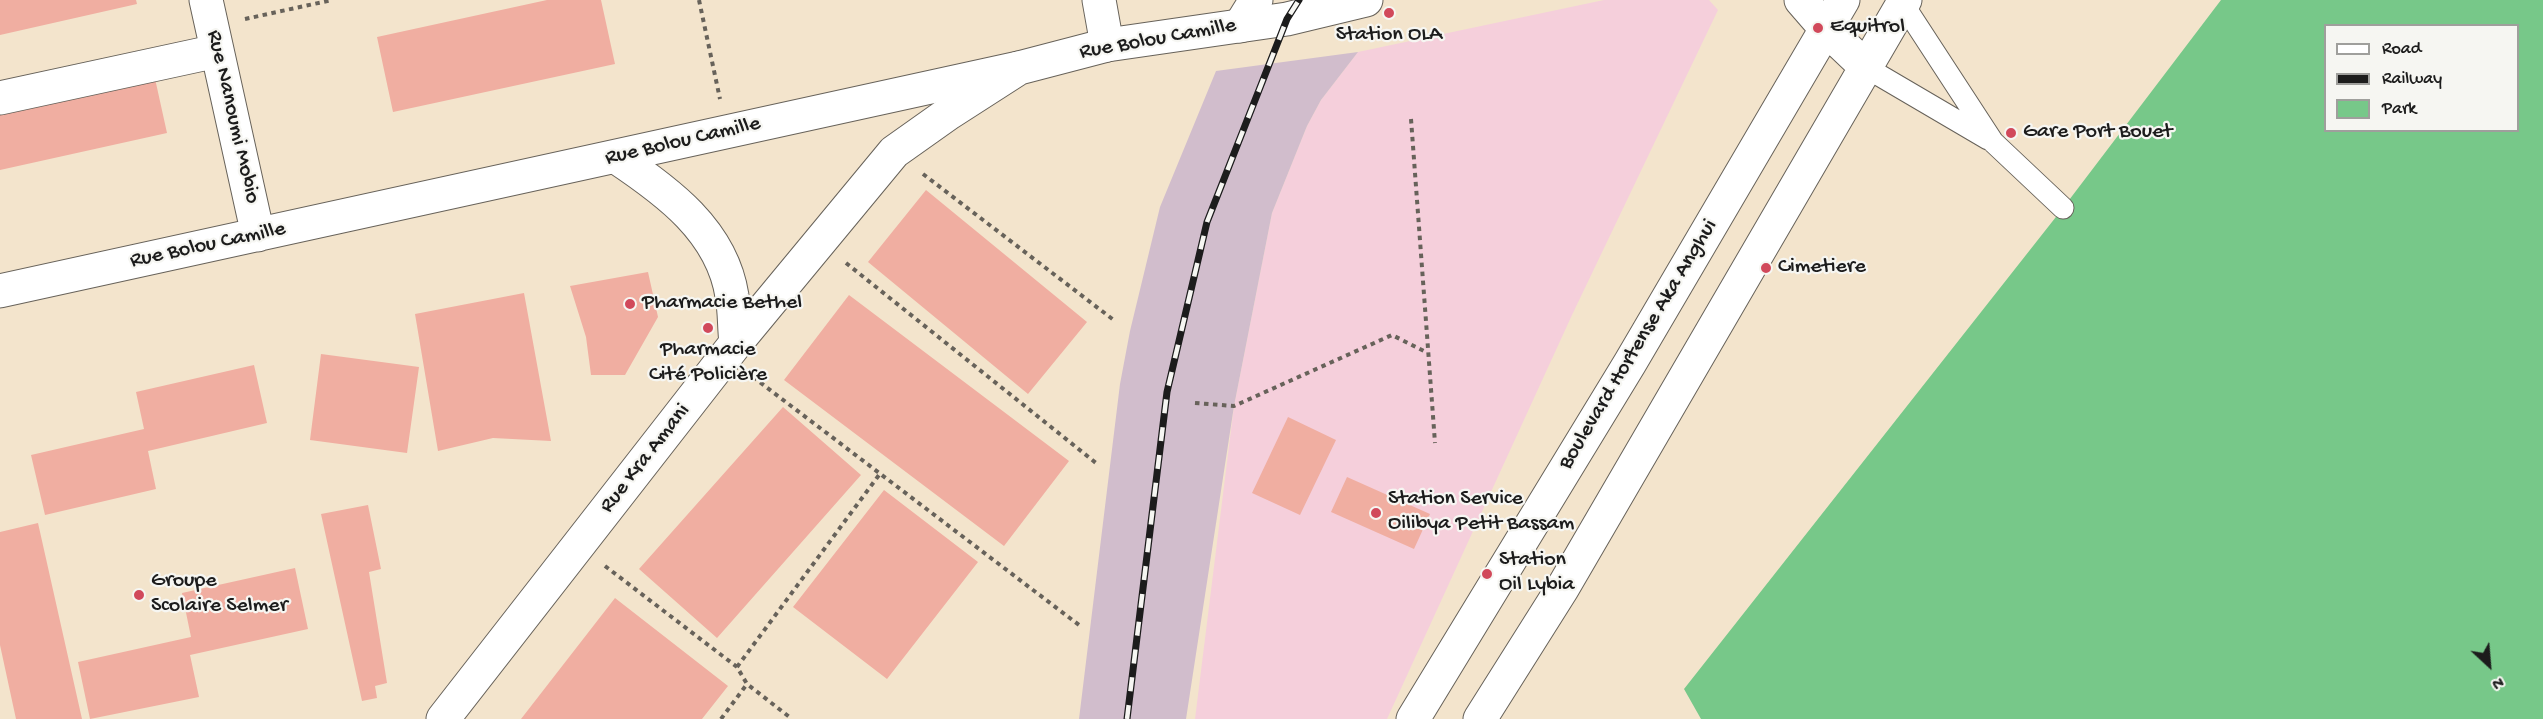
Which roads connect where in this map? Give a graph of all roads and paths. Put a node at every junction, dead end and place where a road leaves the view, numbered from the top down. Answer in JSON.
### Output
{"nodes":[{"id":1,"x":332,"y":0,"type":"edge"},
{"id":2,"x":699,"y":0,"type":"edge"},
{"id":3,"x":1099,"y":0,"type":"edge"},
{"id":4,"x":1366,"y":0,"type":"edge"},
{"id":5,"x":1801,"y":0,"type":"edge"},
{"id":6,"x":1843,"y":0,"type":"edge"},
{"id":7,"x":1903,"y":1,"type":"edge"},
{"id":8,"x":1248,"y":13,"type":"edge"},
{"id":9,"x":212,"y":26,"type":"edge"},
{"id":10,"x":1827,"y":30,"type":"junction"},
{"id":11,"x":1107,"y":45,"type":"junction"},
{"id":12,"x":1019,"y":68,"type":"junction"},
{"id":13,"x":1867,"y":68,"type":"junction"},
{"id":14,"x":0,"y":98,"type":"edge"},
{"id":15,"x":1411,"y":119,"type":"dead end"},
{"id":16,"x":728,"y":132,"type":"junction"},
{"id":17,"x":1993,"y":141,"type":"junction"},
{"id":18,"x":894,"y":152,"type":"junction"},
{"id":19,"x":616,"y":157,"type":"junction"},
{"id":20,"x":2063,"y":208,"type":"dead end"},
{"id":21,"x":258,"y":235,"type":"junction"},
{"id":22,"x":820,"y":241,"type":"junction"},
{"id":23,"x":0,"y":291,"type":"edge"},
{"id":24,"x":1115,"y":321,"type":"dead end"},
{"id":25,"x":731,"y":349,"type":"junction"},
{"id":26,"x":1426,"y":352,"type":"junction"},
{"id":27,"x":1195,"y":403,"type":"dead end"},
{"id":28,"x":1435,"y":443,"type":"dead end"},
{"id":29,"x":1096,"y":463,"type":"dead end"},
{"id":30,"x":879,"y":475,"type":"junction"},
{"id":31,"x":578,"y":546,"type":"junction"},
{"id":32,"x":1079,"y":625,"type":"dead end"},
{"id":33,"x":736,"y":667,"type":"junction"},
{"id":34,"x":747,"y":684,"type":"junction"},
{"id":35,"x":443,"y":719,"type":"edge"},
{"id":36,"x":721,"y":719,"type":"edge"},
{"id":37,"x":792,"y":719,"type":"edge"},
{"id":38,"x":1413,"y":719,"type":"edge"},
{"id":39,"x":1480,"y":719,"type":"edge"}],
"edges":[{"from":1,"to":9,"type":"path"},
{"from":2,"to":16,"type":"path"},
{"from":3,"to":11,"type":"street"},
{"from":4,"to":8,"type":"street","name":"Rue Bolou Camille"},
{"from":5,"to":10,"type":"street"},
{"from":6,"to":10,"type":"street","name":"Boulevard Hortense Aka Anghui"},
{"from":7,"to":13,"type":"street"},
{"from":7,"to":17,"type":"lane"},
{"from":8,"to":11,"type":"street","name":"Rue Bolou Camille"},
{"from":9,"to":14,"type":"street"},
{"from":9,"to":21,"type":"street","name":"Rue Nanoumi Mobio"},
{"from":10,"to":13,"type":"street"},
{"from":10,"to":38,"type":"street","name":"Boulevard Hortense Aka Anghui"},
{"from":11,"to":12,"type":"street","name":"Rue Bolou Camille"},
{"from":12,"to":16,"type":"street","name":"Rue Bolou Camille"},
{"from":12,"to":18,"type":"street","name":"Rue Kra Amani"},
{"from":13,"to":17,"type":"lane"},
{"from":13,"to":39,"type":"street"},
{"from":15,"to":26,"type":"path"},
{"from":16,"to":19,"type":"street","name":"Rue Bolou Camille"},
{"from":17,"to":20,"type":"lane"},
{"from":18,"to":22,"type":"street","name":"Rue Kra Amani"},
{"from":18,"to":24,"type":"path"},
{"from":19,"to":21,"type":"street","name":"Rue Bolou Camille"},
{"from":19,"to":25,"type":"street"},
{"from":21,"to":23,"type":"street","name":"Rue Bolou Camille"},
{"from":22,"to":25,"type":"street","name":"Rue Kra Amani"},
{"from":22,"to":29,"type":"path"},
{"from":25,"to":30,"type":"path"},
{"from":25,"to":31,"type":"street","name":"Rue Kra Amani"},
{"from":26,"to":27,"type":"path"},
{"from":26,"to":28,"type":"path"},
{"from":30,"to":32,"type":"path"},
{"from":30,"to":33,"type":"path"},
{"from":31,"to":33,"type":"path"},
{"from":31,"to":35,"type":"street","name":"Rue Kra Amani"},
{"from":33,"to":34,"type":"path"},
{"from":34,"to":36,"type":"path"},
{"from":34,"to":37,"type":"path"}]}
